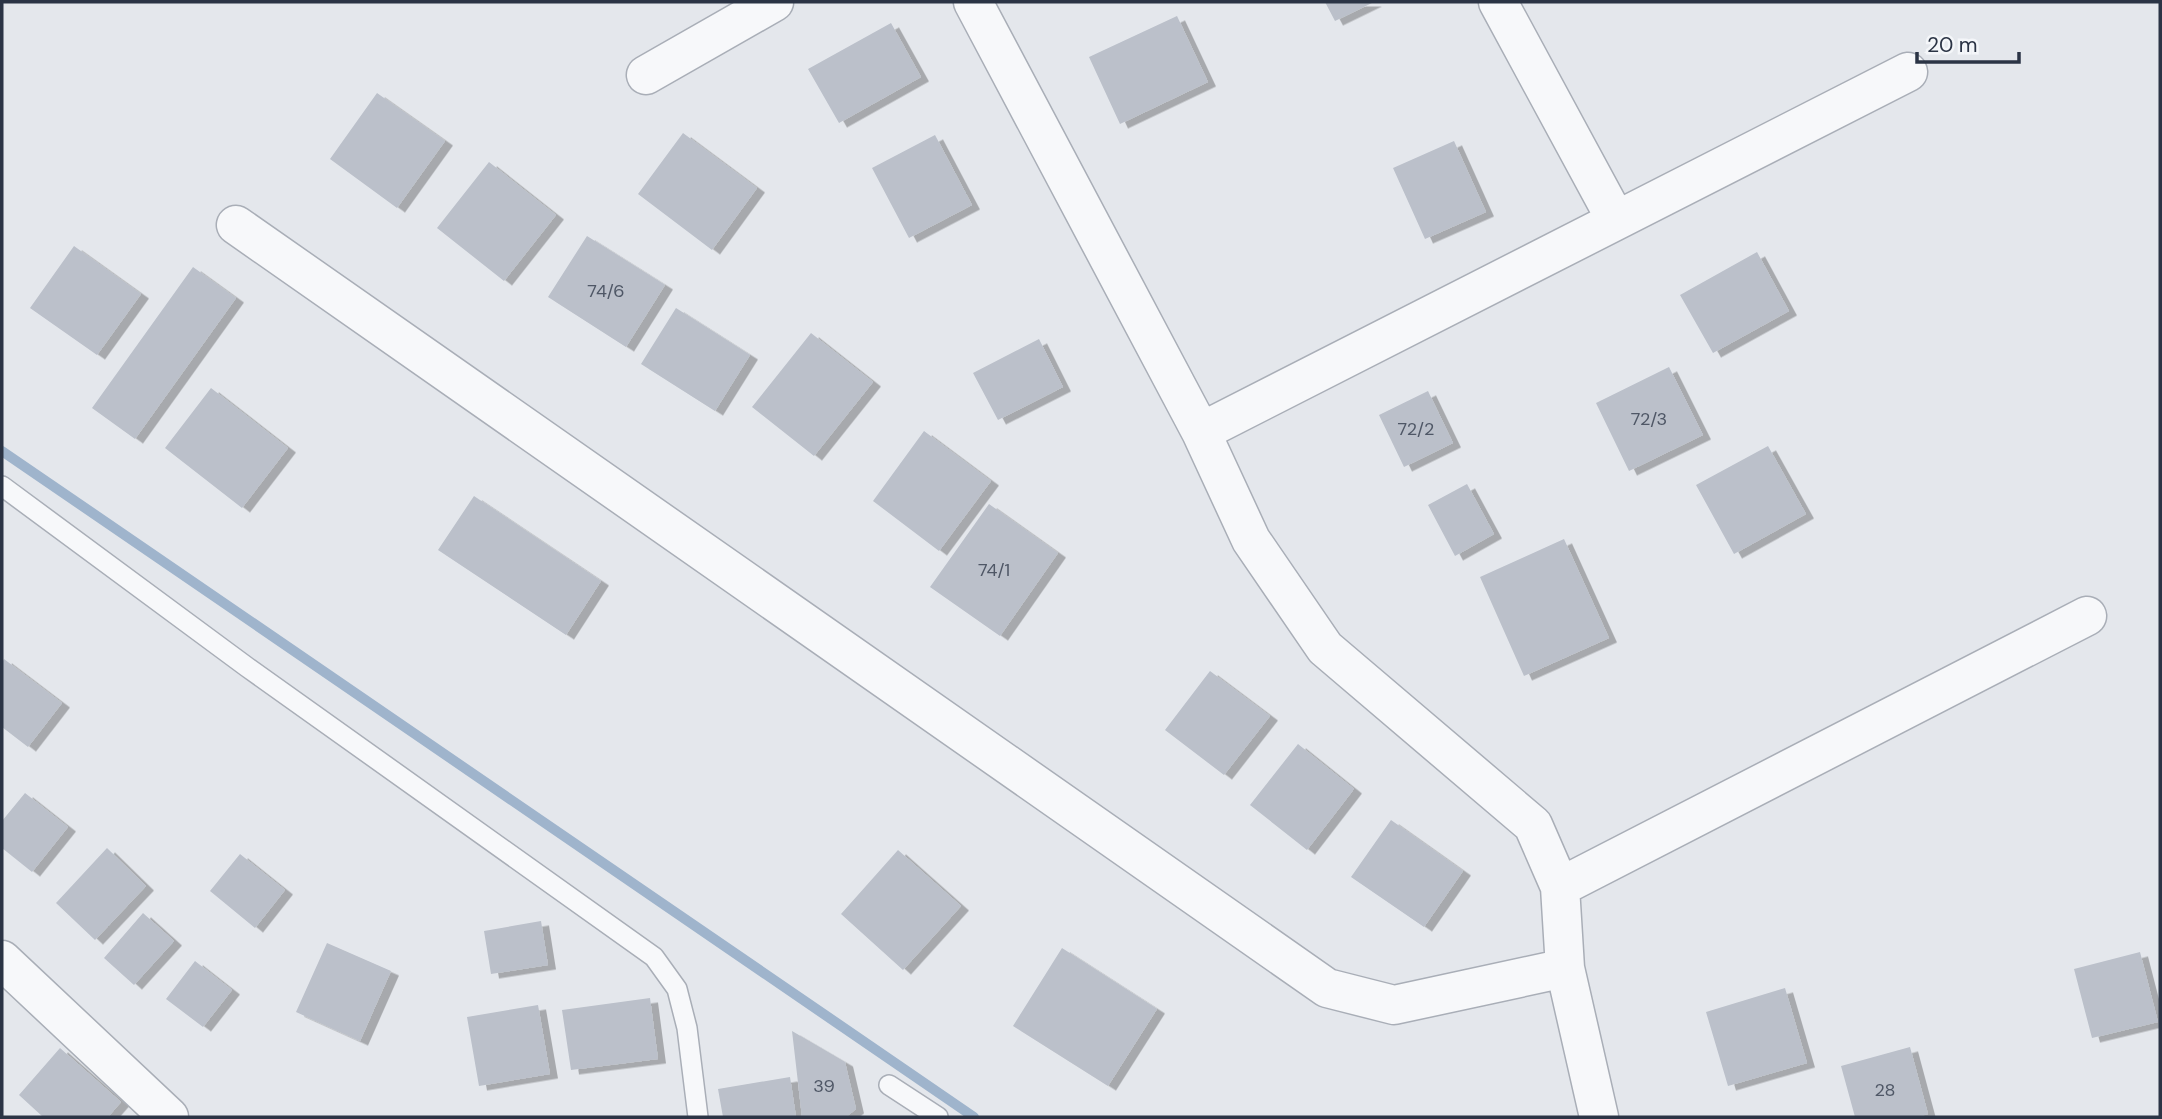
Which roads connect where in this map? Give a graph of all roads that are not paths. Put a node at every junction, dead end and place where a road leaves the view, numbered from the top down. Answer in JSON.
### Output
{"nodes":[{"id":1,"x":774,"y":2,"type":"edge"},
{"id":2,"x":973,"y":2,"type":"edge"},
{"id":3,"x":1498,"y":2,"type":"edge"},
{"id":4,"x":1908,"y":72,"type":"dead end"},
{"id":5,"x":646,"y":75,"type":"dead end"},
{"id":6,"x":1616,"y":220,"type":"junction"},
{"id":7,"x":236,"y":225,"type":"dead end"},
{"id":8,"x":1201,"y":432,"type":"junction"},
{"id":9,"x":2,"y":486,"type":"edge"},
{"id":10,"x":2087,"y":616,"type":"dead end"},
{"id":11,"x":1560,"y":887,"type":"junction"},
{"id":12,"x":2,"y":960,"type":"edge"},
{"id":13,"x":1565,"y":968,"type":"junction"},
{"id":14,"x":889,"y":1085,"type":"dead end"},
{"id":15,"x":169,"y":1117,"type":"edge"},
{"id":16,"x":698,"y":1117,"type":"edge"},
{"id":17,"x":938,"y":1117,"type":"edge"},
{"id":18,"x":1599,"y":1117,"type":"edge"}],
"edges":[{"from":1,"to":5,"type":"street"},
{"from":2,"to":8,"type":"street"},
{"from":3,"to":6,"type":"street"},
{"from":4,"to":6,"type":"street"},
{"from":6,"to":8,"type":"street"},
{"from":7,"to":13,"type":"street"},
{"from":8,"to":11,"type":"street"},
{"from":9,"to":16,"type":"lane"},
{"from":10,"to":11,"type":"street"},
{"from":11,"to":13,"type":"street"},
{"from":12,"to":15,"type":"street"},
{"from":13,"to":18,"type":"street"},
{"from":14,"to":17,"type":"lane"}]}
